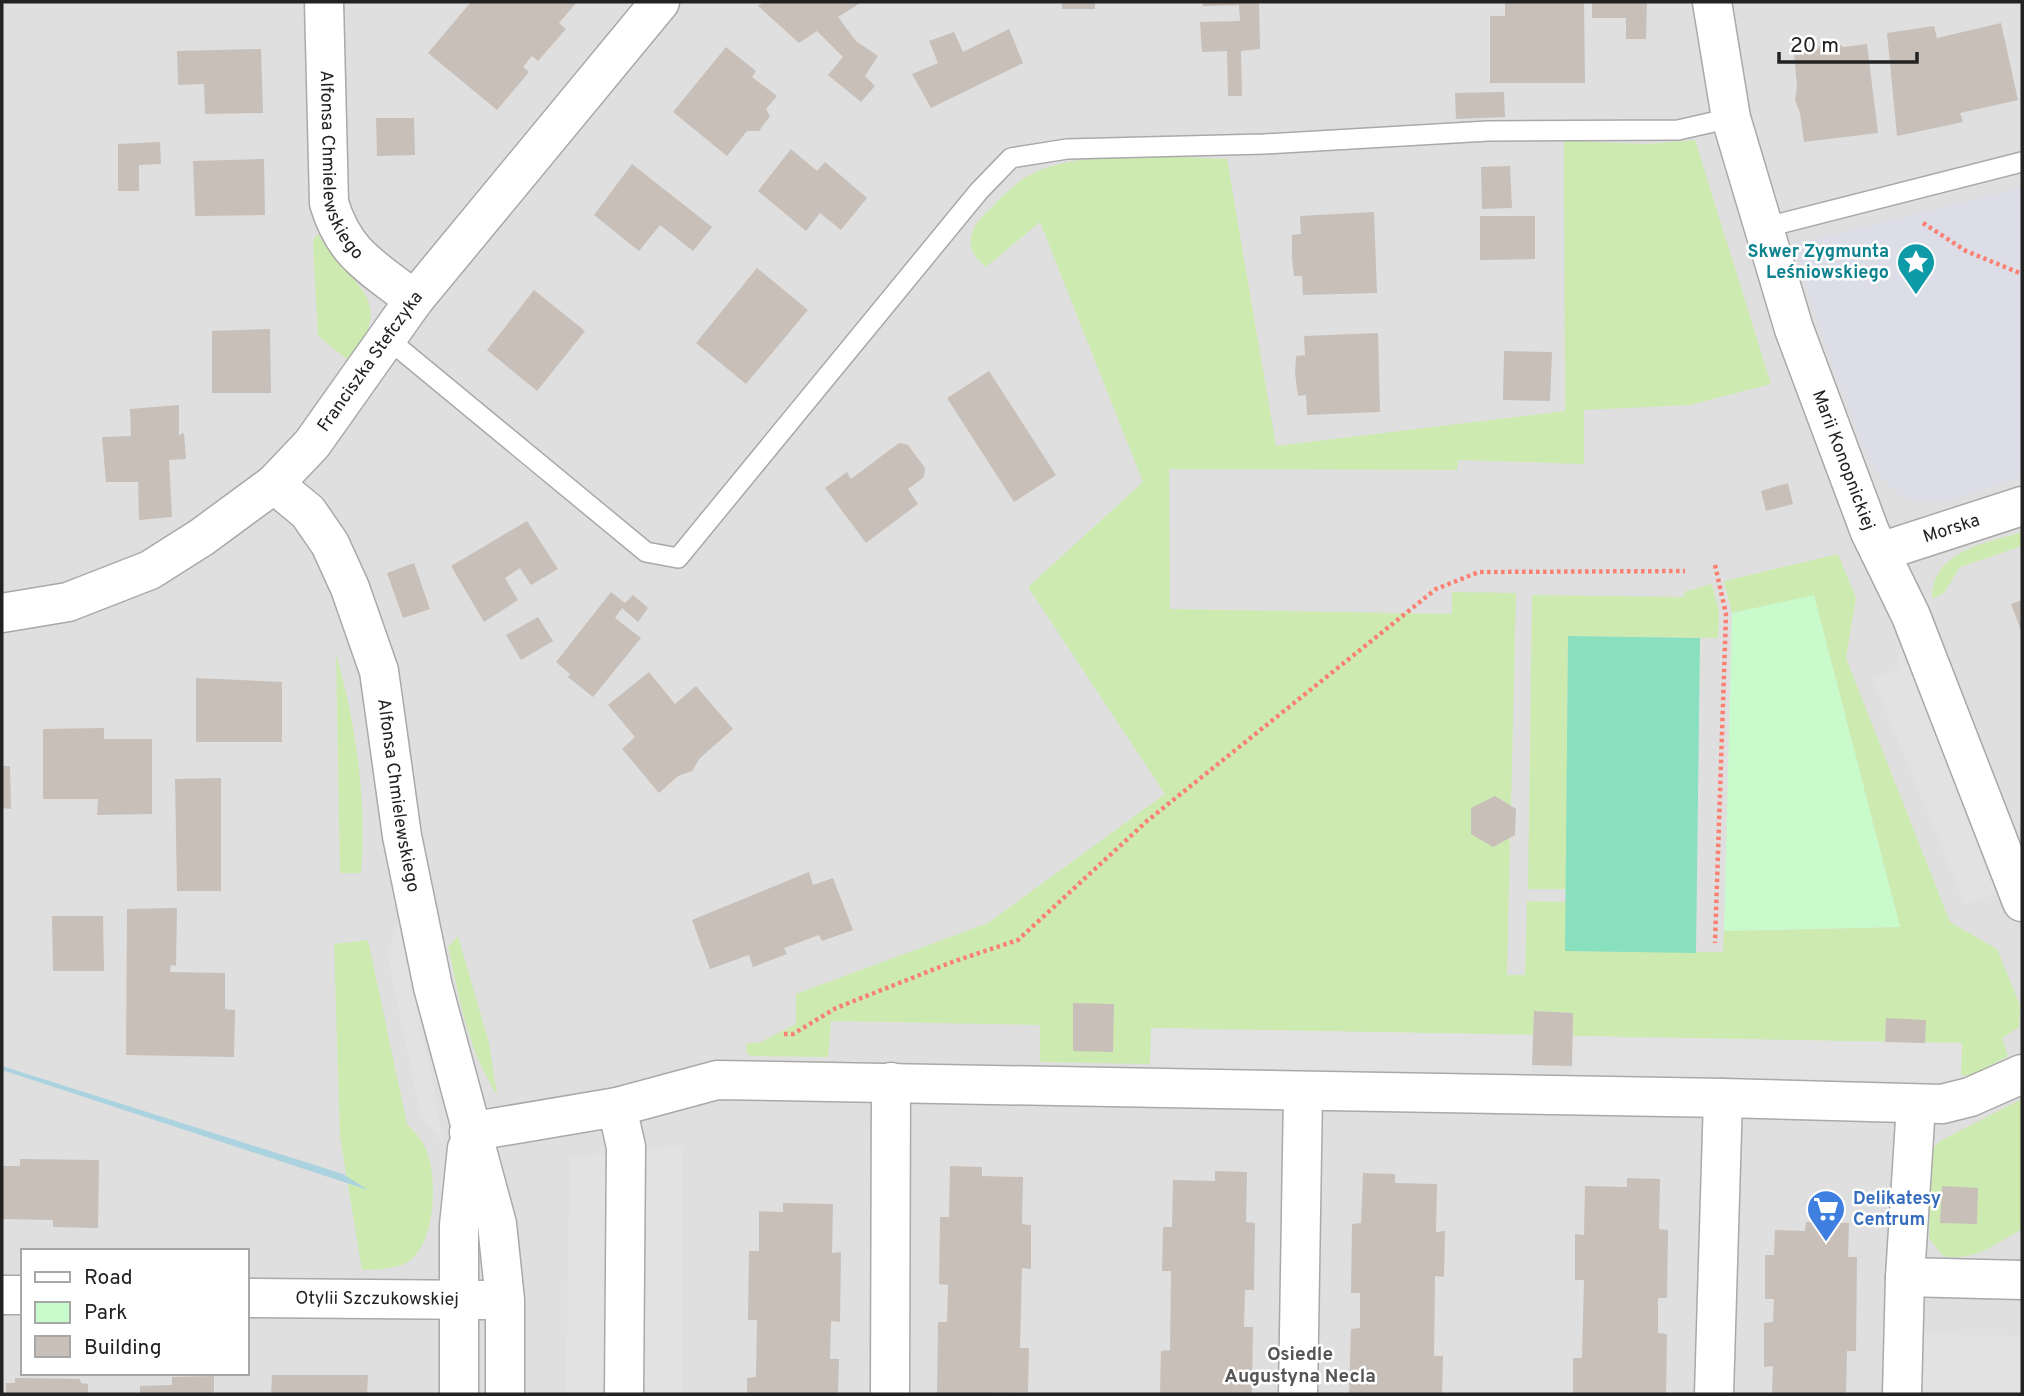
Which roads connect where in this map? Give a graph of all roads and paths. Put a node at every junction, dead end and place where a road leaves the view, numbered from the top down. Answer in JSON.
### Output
{"nodes":[{"id":1,"x":324,"y":2,"type":"edge"},
{"id":2,"x":660,"y":2,"type":"edge"},
{"id":3,"x":1712,"y":2,"type":"edge"},
{"id":4,"x":1731,"y":118,"type":"junction"},
{"id":5,"x":2022,"y":162,"type":"edge"},
{"id":6,"x":1885,"y":197,"type":"junction"},
{"id":7,"x":1763,"y":228,"type":"junction"},
{"id":8,"x":2022,"y":274,"type":"edge"},
{"id":9,"x":414,"y":300,"type":"junction"},
{"id":10,"x":388,"y":339,"type":"junction"},
{"id":11,"x":274,"y":484,"type":"junction"},
{"id":12,"x":2022,"y":506,"type":"edge"},
{"id":13,"x":1880,"y":552,"type":"junction"},
{"id":14,"x":1714,"y":565,"type":"dead end"},
{"id":15,"x":1685,"y":571,"type":"dead end"},
{"id":16,"x":2,"y":613,"type":"edge"},
{"id":17,"x":2022,"y":902,"type":"edge"},
{"id":18,"x":1715,"y":943,"type":"dead end"},
{"id":19,"x":779,"y":1034,"type":"dead end"},
{"id":20,"x":2022,"y":1074,"type":"edge"},
{"id":21,"x":891,"y":1083,"type":"junction"},
{"id":22,"x":1303,"y":1092,"type":"junction"},
{"id":23,"x":1723,"y":1098,"type":"junction"},
{"id":24,"x":1916,"y":1105,"type":"junction"},
{"id":25,"x":617,"y":1107,"type":"junction"},
{"id":26,"x":469,"y":1132,"type":"junction"},
{"id":27,"x":1905,"y":1277,"type":"junction"},
{"id":28,"x":2022,"y":1280,"type":"edge"},
{"id":29,"x":2,"y":1295,"type":"edge"},
{"id":30,"x":21,"y":1295,"type":"edge"},
{"id":31,"x":248,"y":1298,"type":"edge"},
{"id":32,"x":459,"y":1300,"type":"junction"},
{"id":33,"x":505,"y":1300,"type":"junction"},
{"id":34,"x":459,"y":1394,"type":"edge"},
{"id":35,"x":505,"y":1394,"type":"edge"},
{"id":36,"x":624,"y":1394,"type":"edge"},
{"id":37,"x":890,"y":1394,"type":"edge"},
{"id":38,"x":1298,"y":1394,"type":"edge"},
{"id":39,"x":1714,"y":1394,"type":"edge"},
{"id":40,"x":1902,"y":1394,"type":"edge"}],
"edges":[{"from":1,"to":9,"type":"street","name":"Alfonsa Chmielewskiego"},
{"from":2,"to":9,"type":"street","name":"Franciszka Stefczyka"},
{"from":3,"to":4,"type":"street","name":"Marii Konopnickiej"},
{"from":4,"to":7,"type":"street","name":"Marii Konopnickiej"},
{"from":4,"to":10,"type":"lane"},
{"from":5,"to":6,"type":"lane"},
{"from":6,"to":7,"type":"lane"},
{"from":6,"to":8,"type":"path"},
{"from":7,"to":13,"type":"street","name":"Marii Konopnickiej"},
{"from":9,"to":10,"type":"street","name":"Franciszka Stefczyka"},
{"from":10,"to":11,"type":"street","name":"Franciszka Stefczyka"},
{"from":11,"to":16,"type":"street","name":"Franciszka Stefczyka"},
{"from":11,"to":26,"type":"street","name":"Alfonsa Chmielewskiego"},
{"from":12,"to":13,"type":"street","name":"Morska"},
{"from":13,"to":17,"type":"street","name":"Marii Konopnickiej"},
{"from":14,"to":18,"type":"path"},
{"from":15,"to":19,"type":"path"},
{"from":20,"to":24,"type":"street"},
{"from":21,"to":22,"type":"street"},
{"from":21,"to":25,"type":"street"},
{"from":21,"to":37,"type":"street"},
{"from":22,"to":23,"type":"street"},
{"from":22,"to":38,"type":"street"},
{"from":23,"to":24,"type":"street"},
{"from":23,"to":39,"type":"street"},
{"from":24,"to":27,"type":"street"},
{"from":25,"to":26,"type":"street"},
{"from":25,"to":36,"type":"street"},
{"from":26,"to":32,"type":"street","name":"Alfonsa Chmielewskiego"},
{"from":26,"to":33,"type":"street","name":"Alfonsa Chmielewskiego"},
{"from":27,"to":28,"type":"street"},
{"from":27,"to":40,"type":"street"},
{"from":29,"to":30,"type":"street"},
{"from":31,"to":32,"type":"street","name":"Otylii Szczukowskiej"},
{"from":32,"to":33,"type":"street","name":"Otylii Szczukowskiej"},
{"from":32,"to":34,"type":"street","name":"Alfonsa Chmielewskiego"},
{"from":33,"to":35,"type":"street","name":"Alfonsa Chmielewskiego"}]}
